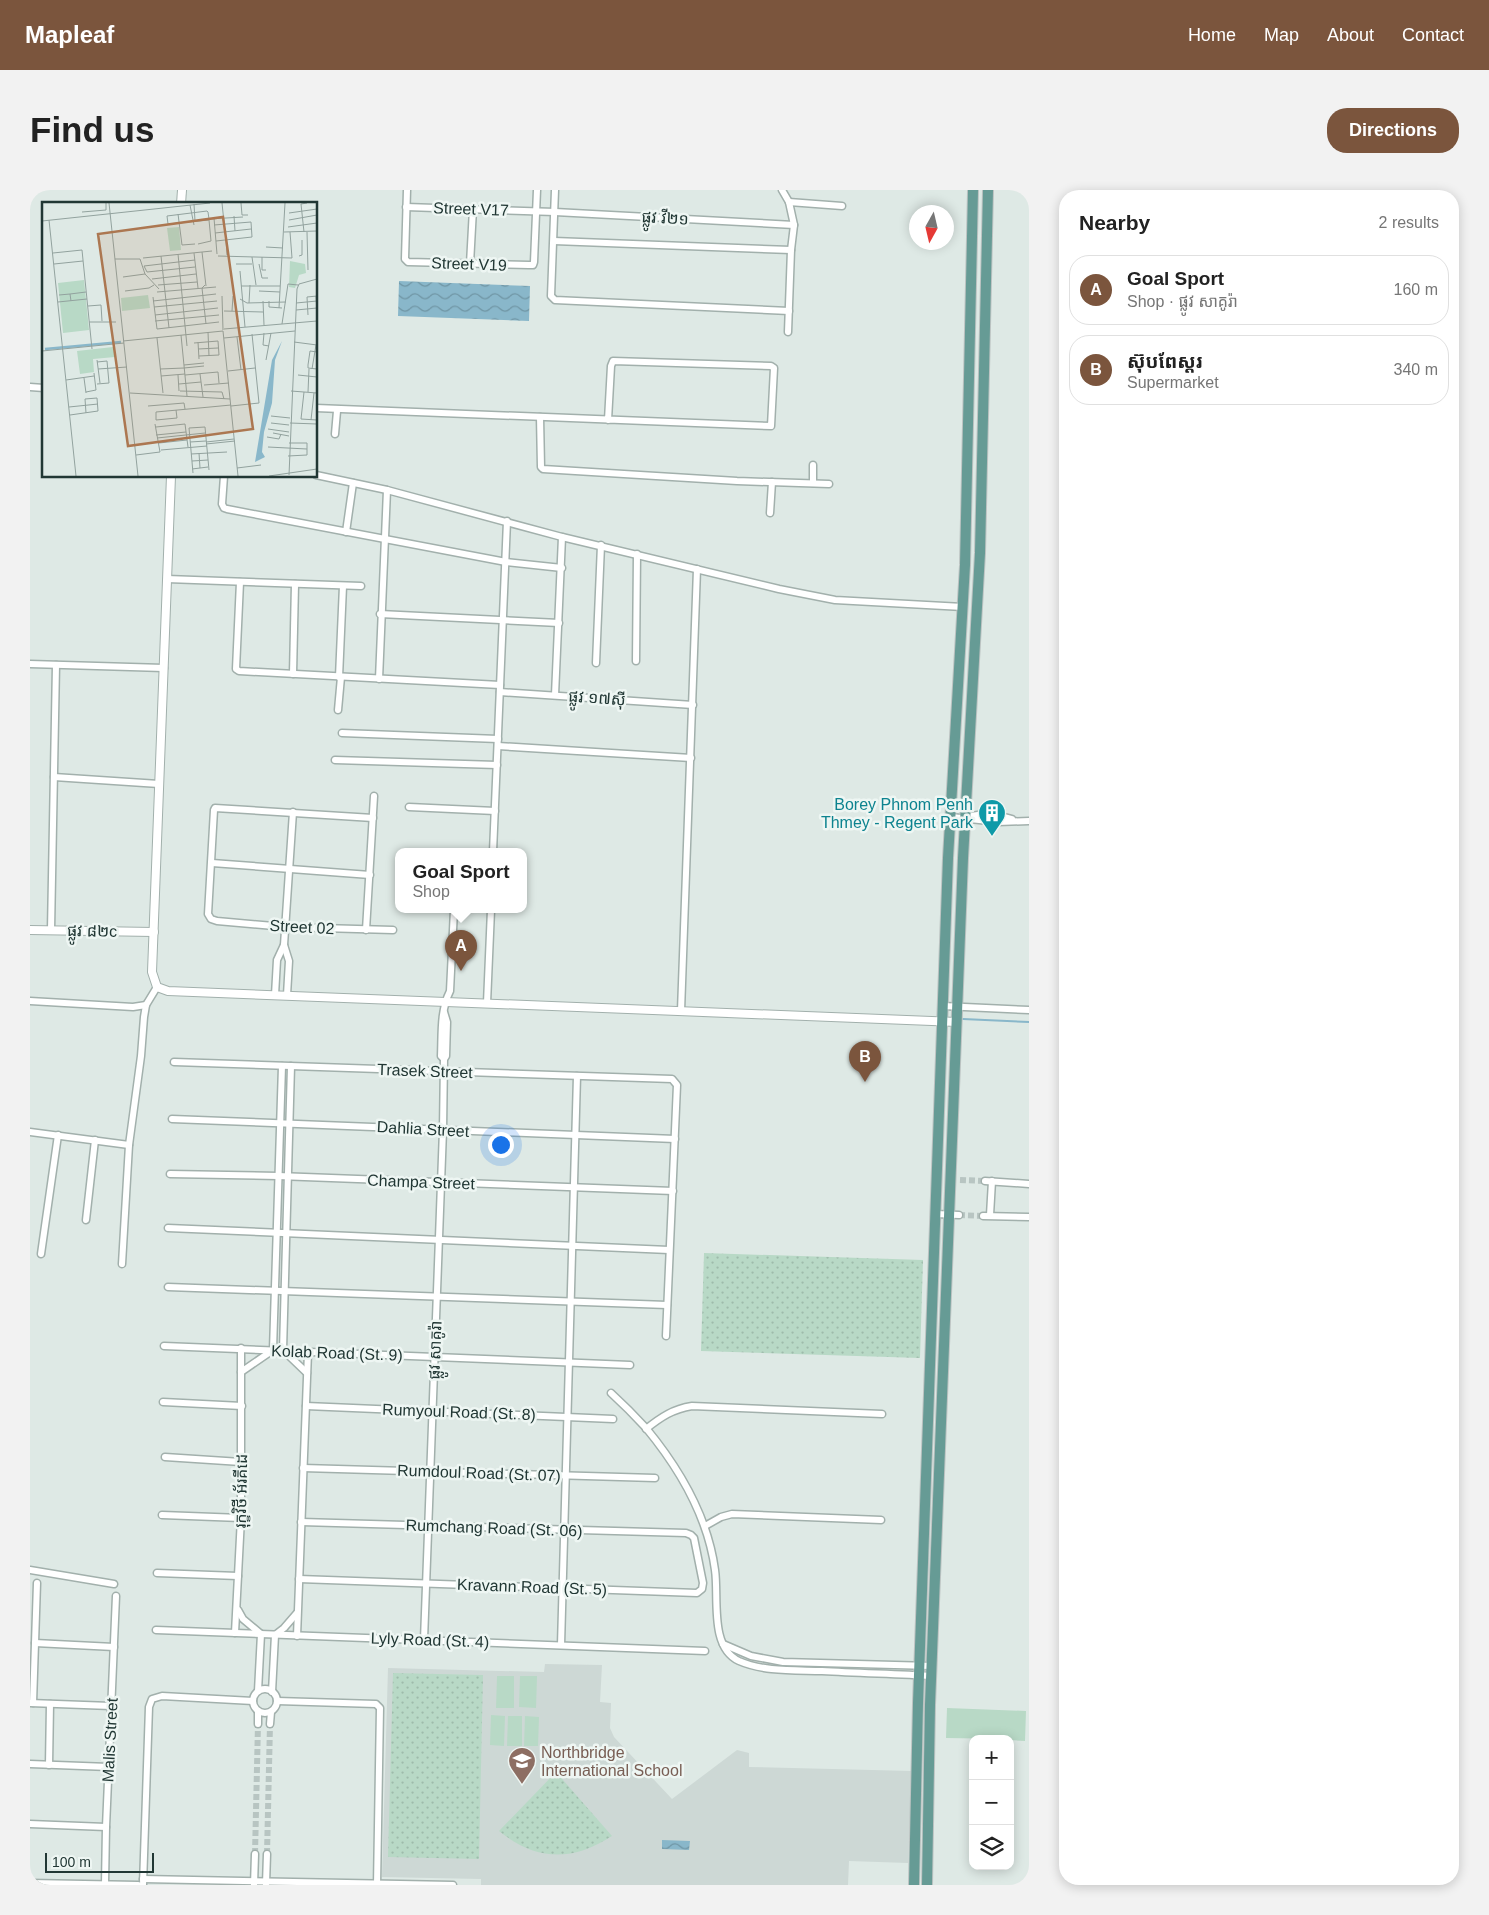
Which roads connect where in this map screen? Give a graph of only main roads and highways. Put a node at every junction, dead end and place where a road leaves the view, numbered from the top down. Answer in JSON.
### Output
{"nodes":[{"id":1,"x":973,"y":190,"type":"edge"},
{"id":2,"x":988,"y":190,"type":"edge"},
{"id":3,"x":914,"y":1885,"type":"edge"},
{"id":4,"x":927,"y":1885,"type":"edge"}],
"edges":[{"from":1,"to":3,"type":"main road"},
{"from":2,"to":4,"type":"main road"}]}
